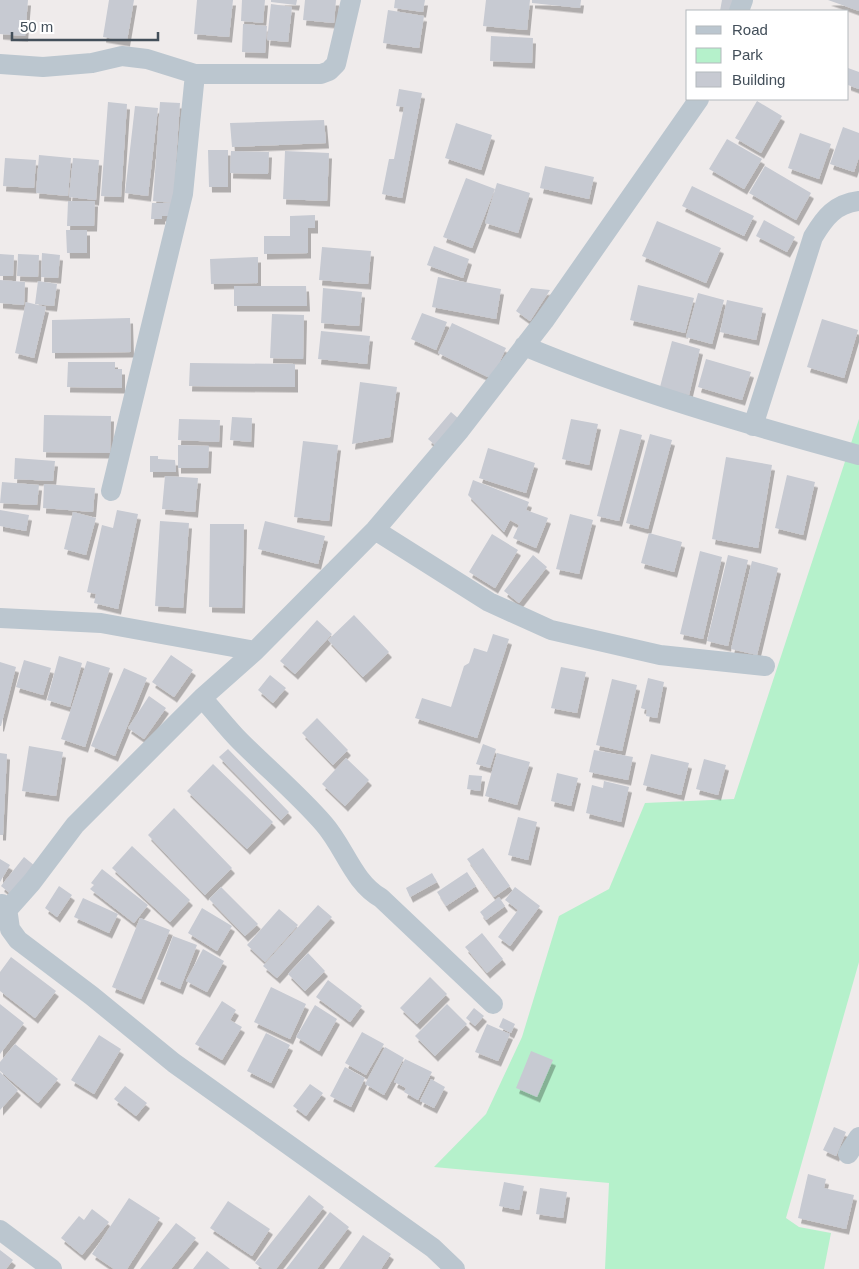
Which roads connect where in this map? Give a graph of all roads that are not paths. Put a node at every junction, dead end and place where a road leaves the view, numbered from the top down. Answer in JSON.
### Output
{"nodes":[{"id":1,"x":350,"y":0,"type":"edge"},
{"id":2,"x":0,"y":64,"type":"edge"},
{"id":3,"x":195,"y":74,"type":"junction"},
{"id":4,"x":697,"y":100,"type":"edge"},
{"id":5,"x":859,"y":201,"type":"edge"},
{"id":6,"x":524,"y":346,"type":"junction"},
{"id":7,"x":753,"y":426,"type":"junction"},
{"id":8,"x":859,"y":454,"type":"edge"},
{"id":9,"x":111,"y":491,"type":"dead end"},
{"id":10,"x":375,"y":530,"type":"junction"},
{"id":11,"x":0,"y":618,"type":"edge"},
{"id":12,"x":255,"y":651,"type":"junction"},
{"id":13,"x":765,"y":666,"type":"dead end"},
{"id":14,"x":202,"y":698,"type":"junction"},
{"id":15,"x":2,"y":910,"type":"edge"},
{"id":16,"x":494,"y":1004,"type":"dead end"},
{"id":17,"x":859,"y":1137,"type":"edge"},
{"id":18,"x":848,"y":1154,"type":"dead end"},
{"id":19,"x":0,"y":1230,"type":"edge"},
{"id":20,"x":52,"y":1269,"type":"edge"},
{"id":21,"x":455,"y":1269,"type":"edge"}],
"edges":[{"from":1,"to":3,"type":"street"},
{"from":2,"to":3,"type":"street"},
{"from":3,"to":9,"type":"street"},
{"from":4,"to":6,"type":"street"},
{"from":5,"to":7,"type":"street"},
{"from":6,"to":7,"type":"street"},
{"from":6,"to":10,"type":"street"},
{"from":7,"to":8,"type":"street"},
{"from":10,"to":12,"type":"street"},
{"from":10,"to":13,"type":"street"},
{"from":11,"to":12,"type":"street"},
{"from":12,"to":14,"type":"street"},
{"from":14,"to":15,"type":"street"},
{"from":14,"to":16,"type":"street"},
{"from":15,"to":21,"type":"street"},
{"from":17,"to":18,"type":"street"},
{"from":19,"to":20,"type":"street"}]}
